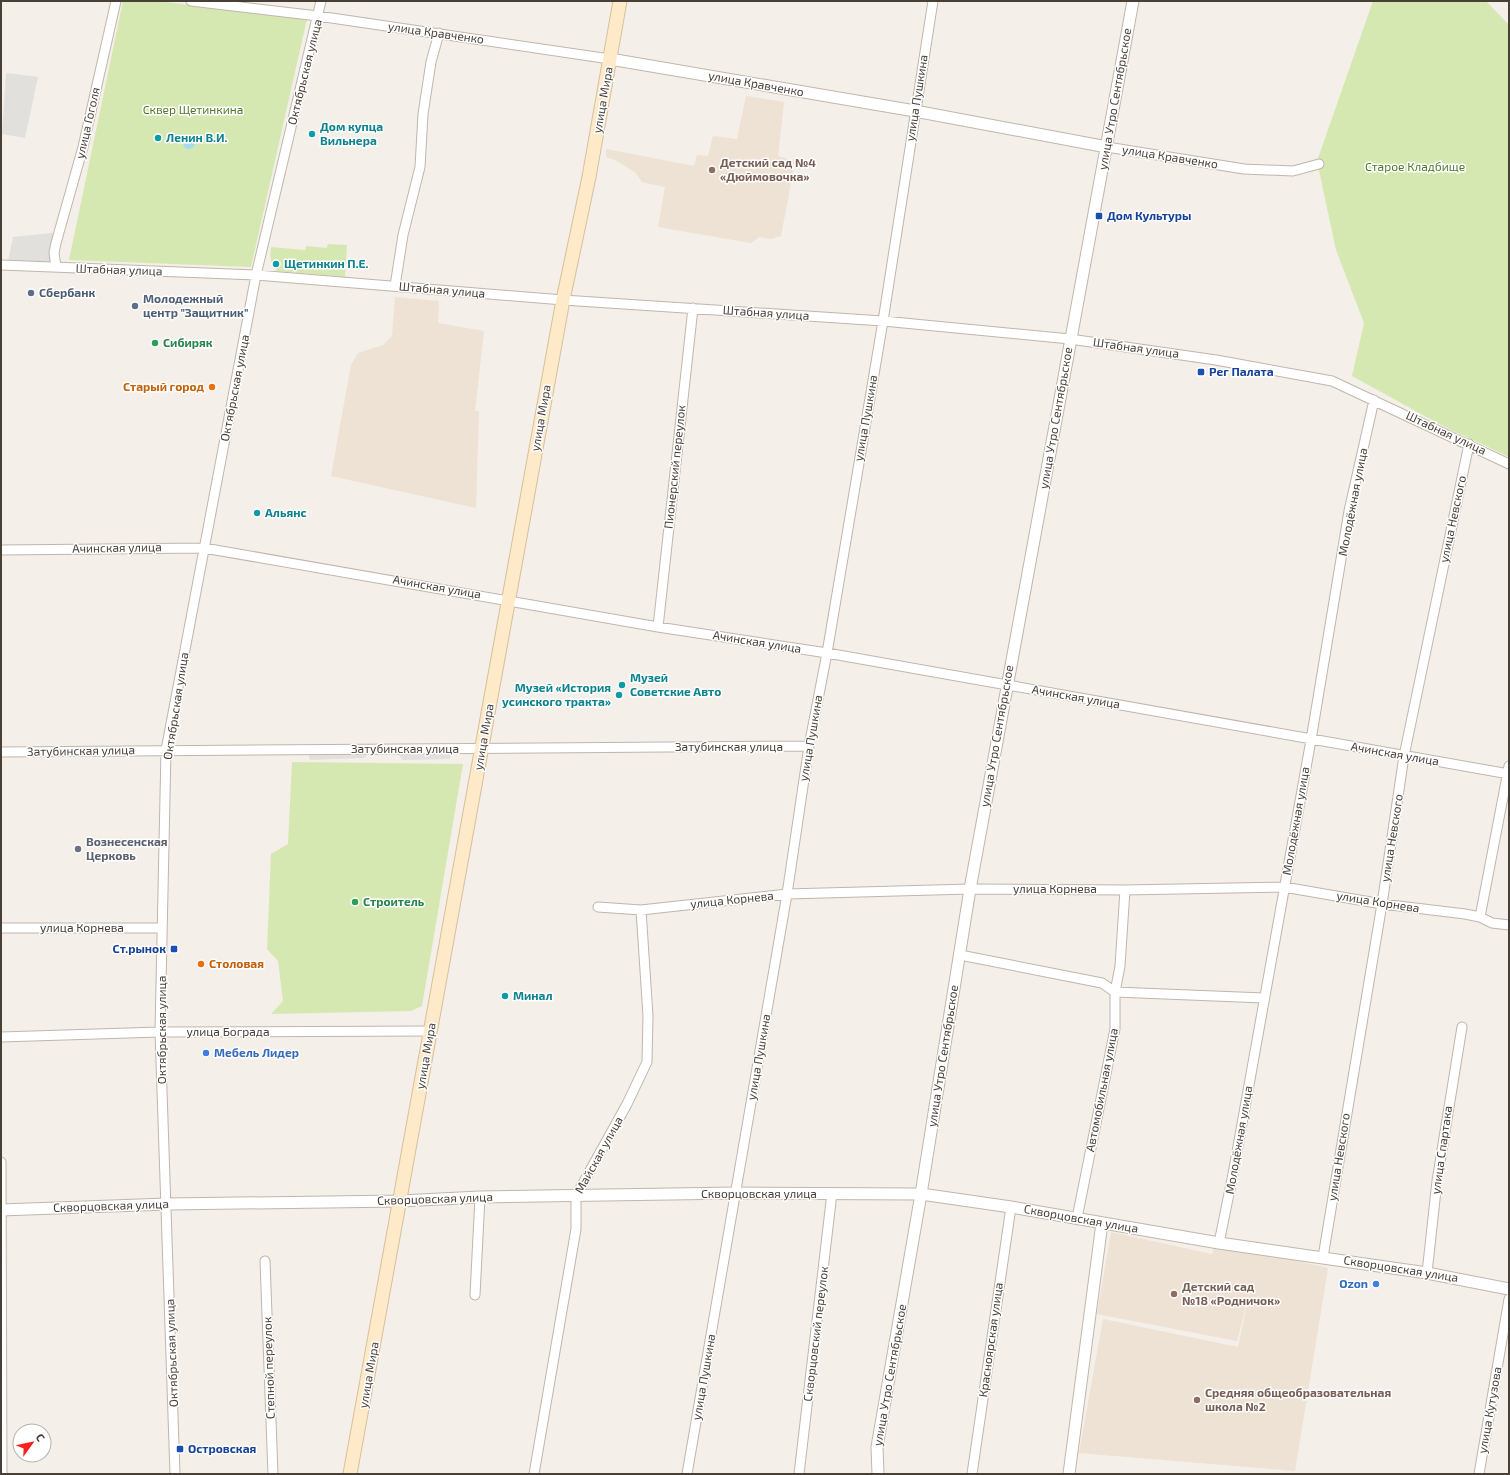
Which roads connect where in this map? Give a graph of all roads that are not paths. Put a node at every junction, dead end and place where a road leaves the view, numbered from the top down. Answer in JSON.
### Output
{"nodes":[{"id":1,"x":116,"y":1,"type":"edge"},
{"id":2,"x":191,"y":1,"type":"edge"},
{"id":3,"x":321,"y":1,"type":"edge"},
{"id":4,"x":620,"y":1,"type":"edge"},
{"id":5,"x":933,"y":1,"type":"edge"},
{"id":6,"x":1131,"y":1,"type":"edge"},
{"id":7,"x":318,"y":16,"type":"junction"},
{"id":8,"x":439,"y":33,"type":"junction"},
{"id":9,"x":610,"y":59,"type":"junction"},
{"id":10,"x":915,"y":112,"type":"junction"},
{"id":11,"x":1107,"y":147,"type":"junction"},
{"id":12,"x":1319,"y":164,"type":"dead end"},
{"id":13,"x":1,"y":265,"type":"edge"},
{"id":14,"x":56,"y":268,"type":"junction"},
{"id":15,"x":256,"y":275,"type":"junction"},
{"id":16,"x":395,"y":286,"type":"junction"},
{"id":17,"x":563,"y":300,"type":"junction"},
{"id":18,"x":693,"y":308,"type":"junction"},
{"id":19,"x":883,"y":321,"type":"junction"},
{"id":20,"x":1070,"y":338,"type":"junction"},
{"id":21,"x":1374,"y":400,"type":"junction"},
{"id":22,"x":1468,"y":444,"type":"junction"},
{"id":23,"x":1509,"y":464,"type":"edge"},
{"id":24,"x":204,"y":548,"type":"junction"},
{"id":25,"x":1,"y":550,"type":"edge"},
{"id":26,"x":509,"y":600,"type":"junction"},
{"id":27,"x":658,"y":627,"type":"junction"},
{"id":28,"x":827,"y":653,"type":"junction"},
{"id":29,"x":1007,"y":684,"type":"junction"},
{"id":30,"x":1311,"y":740,"type":"junction"},
{"id":31,"x":809,"y":746,"type":"junction"},
{"id":32,"x":481,"y":749,"type":"junction"},
{"id":33,"x":166,"y":750,"type":"junction"},
{"id":34,"x":1,"y":752,"type":"edge"},
{"id":35,"x":1404,"y":756,"type":"junction"},
{"id":36,"x":1509,"y":771,"type":"edge"},
{"id":37,"x":1284,"y":887,"type":"junction"},
{"id":38,"x":970,"y":889,"type":"junction"},
{"id":39,"x":1125,"y":890,"type":"junction"},
{"id":40,"x":787,"y":894,"type":"junction"},
{"id":41,"x":1382,"y":904,"type":"junction"},
{"id":42,"x":598,"y":907,"type":"dead end"},
{"id":43,"x":641,"y":910,"type":"junction"},
{"id":44,"x":1480,"y":917,"type":"junction"},
{"id":45,"x":1509,"y":925,"type":"edge"},
{"id":46,"x":1,"y":928,"type":"edge"},
{"id":47,"x":162,"y":928,"type":"junction"},
{"id":48,"x":960,"y":955,"type":"junction"},
{"id":49,"x":1115,"y":992,"type":"junction"},
{"id":50,"x":1264,"y":998,"type":"junction"},
{"id":51,"x":1462,"y":1027,"type":"dead end"},
{"id":52,"x":430,"y":1031,"type":"junction"},
{"id":53,"x":160,"y":1032,"type":"junction"},
{"id":54,"x":1,"y":1037,"type":"edge"},
{"id":55,"x":1,"y":1162,"type":"edge"},
{"id":56,"x":736,"y":1193,"type":"junction"},
{"id":57,"x":832,"y":1193,"type":"junction"},
{"id":58,"x":921,"y":1194,"type":"junction"},
{"id":59,"x":576,"y":1196,"type":"junction"},
{"id":60,"x":480,"y":1197,"type":"junction"},
{"id":61,"x":400,"y":1201,"type":"junction"},
{"id":62,"x":167,"y":1204,"type":"junction"},
{"id":63,"x":1011,"y":1207,"type":"junction"},
{"id":64,"x":2,"y":1210,"type":"edge"},
{"id":65,"x":1077,"y":1218,"type":"junction"},
{"id":66,"x":1102,"y":1223,"type":"junction"},
{"id":67,"x":1219,"y":1243,"type":"junction"},
{"id":68,"x":1323,"y":1257,"type":"junction"},
{"id":69,"x":265,"y":1261,"type":"dead end"},
{"id":70,"x":1427,"y":1273,"type":"junction"},
{"id":71,"x":1509,"y":1288,"type":"edge"},
{"id":72,"x":475,"y":1295,"type":"dead end"},
{"id":73,"x":1509,"y":1298,"type":"edge"},
{"id":74,"x":2,"y":1474,"type":"edge"},
{"id":75,"x":175,"y":1474,"type":"edge"},
{"id":76,"x":273,"y":1474,"type":"edge"},
{"id":77,"x":350,"y":1474,"type":"edge"},
{"id":78,"x":534,"y":1474,"type":"edge"},
{"id":79,"x":686,"y":1474,"type":"edge"},
{"id":80,"x":799,"y":1474,"type":"edge"},
{"id":81,"x":878,"y":1474,"type":"edge"},
{"id":82,"x":972,"y":1474,"type":"edge"},
{"id":83,"x":1069,"y":1474,"type":"edge"},
{"id":84,"x":1479,"y":1474,"type":"edge"}],
"edges":[{"from":1,"to":14,"type":"street","name":"улица Гоголя"},
{"from":2,"to":7,"type":"street","name":"улица Кравченко"},
{"from":3,"to":7,"type":"street","name":"Октябрьская улица"},
{"from":4,"to":9,"type":"main road","name":"улица Мира"},
{"from":5,"to":10,"type":"street","name":"улица Пушкина"},
{"from":6,"to":11,"type":"street","name":"улица Утро Сентябрьское"},
{"from":7,"to":8,"type":"street","name":"улица Кравченко"},
{"from":7,"to":15,"type":"street","name":"Октябрьская улица"},
{"from":8,"to":9,"type":"street","name":"улица Кравченко"},
{"from":8,"to":16,"type":"street"},
{"from":9,"to":10,"type":"street","name":"улица Кравченко"},
{"from":9,"to":17,"type":"main road","name":"улица Мира"},
{"from":10,"to":11,"type":"street","name":"улица Кравченко"},
{"from":10,"to":19,"type":"street","name":"улица Пушкина"},
{"from":11,"to":12,"type":"street","name":"улица Кравченко"},
{"from":11,"to":20,"type":"street","name":"улица Утро Сентябрьское"},
{"from":13,"to":14,"type":"street","name":"Штабная улица"},
{"from":14,"to":15,"type":"street","name":"Штабная улица"},
{"from":15,"to":16,"type":"street","name":"Штабная улица"},
{"from":15,"to":24,"type":"street","name":"Октябрьская улица"},
{"from":16,"to":17,"type":"street","name":"Штабная улица"},
{"from":17,"to":18,"type":"street","name":"Штабная улица"},
{"from":17,"to":26,"type":"main road","name":"улица Мира"},
{"from":18,"to":19,"type":"street","name":"Штабная улица"},
{"from":18,"to":27,"type":"street","name":"Пионерский переулок"},
{"from":19,"to":20,"type":"street","name":"Штабная улица"},
{"from":19,"to":28,"type":"street","name":"улица Пушкина"},
{"from":20,"to":21,"type":"street","name":"Штабная улица"},
{"from":20,"to":29,"type":"street","name":"улица Утро Сентябрьское"},
{"from":21,"to":22,"type":"street","name":"Штабная улица"},
{"from":21,"to":30,"type":"street","name":"Молодёжная улица"},
{"from":22,"to":23,"type":"street","name":"Штабная улица"},
{"from":22,"to":35,"type":"street","name":"улица Невского"},
{"from":24,"to":25,"type":"street","name":"Ачинская улица"},
{"from":24,"to":26,"type":"street","name":"Ачинская улица"},
{"from":24,"to":33,"type":"street","name":"Октябрьская улица"},
{"from":26,"to":27,"type":"street","name":"Ачинская улица"},
{"from":26,"to":32,"type":"main road","name":"улица Мира"},
{"from":27,"to":28,"type":"street","name":"Ачинская улица"},
{"from":28,"to":29,"type":"street","name":"Ачинская улица"},
{"from":28,"to":31,"type":"street","name":"улица Пушкина"},
{"from":29,"to":30,"type":"street","name":"Ачинская улица"},
{"from":29,"to":38,"type":"street","name":"улица Утро Сентябрьское"},
{"from":30,"to":35,"type":"street","name":"Ачинская улица"},
{"from":30,"to":37,"type":"street","name":"Молодёжная улица"},
{"from":31,"to":32,"type":"street","name":"Затубинская улица"},
{"from":31,"to":40,"type":"street","name":"улица Пушкина"},
{"from":32,"to":33,"type":"street","name":"Затубинская улица"},
{"from":32,"to":52,"type":"main road","name":"улица Мира"},
{"from":33,"to":34,"type":"street","name":"Затубинская улица"},
{"from":33,"to":47,"type":"street","name":"Октябрьская улица"},
{"from":35,"to":36,"type":"street","name":"Ачинская улица"},
{"from":35,"to":41,"type":"street","name":"улица Невского"},
{"from":36,"to":44,"type":"street"},
{"from":37,"to":39,"type":"street","name":"улица Корнева"},
{"from":37,"to":41,"type":"street","name":"улица Корнева"},
{"from":37,"to":50,"type":"street","name":"Молодёжная улица"},
{"from":38,"to":39,"type":"street","name":"улица Корнева"},
{"from":38,"to":40,"type":"street","name":"улица Корнева"},
{"from":38,"to":48,"type":"street","name":"улица Утро Сентябрьское"},
{"from":39,"to":49,"type":"street","name":"Автомобильная улица"},
{"from":40,"to":43,"type":"street","name":"улица Корнева"},
{"from":40,"to":56,"type":"street","name":"улица Пушкина"},
{"from":41,"to":44,"type":"street","name":"улица Корнева"},
{"from":41,"to":68,"type":"street","name":"улица Невского"},
{"from":42,"to":43,"type":"street","name":"улица Корнева"},
{"from":43,"to":59,"type":"street","name":"Майская улица"},
{"from":44,"to":45,"type":"street","name":"улица Корнева"},
{"from":46,"to":47,"type":"street","name":"улица Корнева"},
{"from":47,"to":53,"type":"street","name":"Октябрьская улица"},
{"from":48,"to":49,"type":"street"},
{"from":48,"to":58,"type":"street","name":"улица Утро Сентябрьское"},
{"from":49,"to":50,"type":"street"},
{"from":49,"to":65,"type":"street","name":"Автомобильная улица"},
{"from":50,"to":67,"type":"street","name":"Молодёжная улица"},
{"from":51,"to":70,"type":"street","name":"улица Спартака"},
{"from":52,"to":53,"type":"street","name":"улица Бограда"},
{"from":52,"to":61,"type":"main road","name":"улица Мира"},
{"from":53,"to":54,"type":"street","name":"улица Бограда"},
{"from":53,"to":62,"type":"street","name":"Октябрьская улица"},
{"from":55,"to":64,"type":"street"},
{"from":56,"to":57,"type":"street","name":"Скворцовская улица"},
{"from":56,"to":59,"type":"street","name":"Скворцовская улица"},
{"from":56,"to":79,"type":"street","name":"улица Пушкина"},
{"from":57,"to":58,"type":"street","name":"Скворцовская улица"},
{"from":57,"to":80,"type":"street","name":"Скворцовский переулок"},
{"from":58,"to":63,"type":"street","name":"Скворцовская улица"},
{"from":58,"to":81,"type":"street","name":"улица Утро Сентябрьское"},
{"from":59,"to":60,"type":"street","name":"Скворцовская улица"},
{"from":59,"to":78,"type":"street","name":"Майская улица"},
{"from":60,"to":61,"type":"street","name":"Скворцовская улица"},
{"from":60,"to":72,"type":"street"},
{"from":61,"to":62,"type":"street","name":"Скворцовская улица"},
{"from":61,"to":77,"type":"main road","name":"улица Мира"},
{"from":62,"to":64,"type":"street","name":"Скворцовская улица"},
{"from":62,"to":75,"type":"street","name":"Октябрьская улица"},
{"from":63,"to":65,"type":"street","name":"Скворцовская улица"},
{"from":63,"to":82,"type":"street","name":"Красноярская улица"},
{"from":64,"to":74,"type":"street"},
{"from":65,"to":66,"type":"street","name":"Скворцовская улица"},
{"from":66,"to":67,"type":"street","name":"Скворцовская улица"},
{"from":66,"to":83,"type":"street"},
{"from":67,"to":68,"type":"street","name":"Скворцовская улица"},
{"from":68,"to":70,"type":"street","name":"Скворцовская улица"},
{"from":69,"to":76,"type":"street","name":"Степной переулок"},
{"from":70,"to":71,"type":"street","name":"Скворцовская улица"},
{"from":73,"to":84,"type":"street","name":"улица Кутузова"}]}
